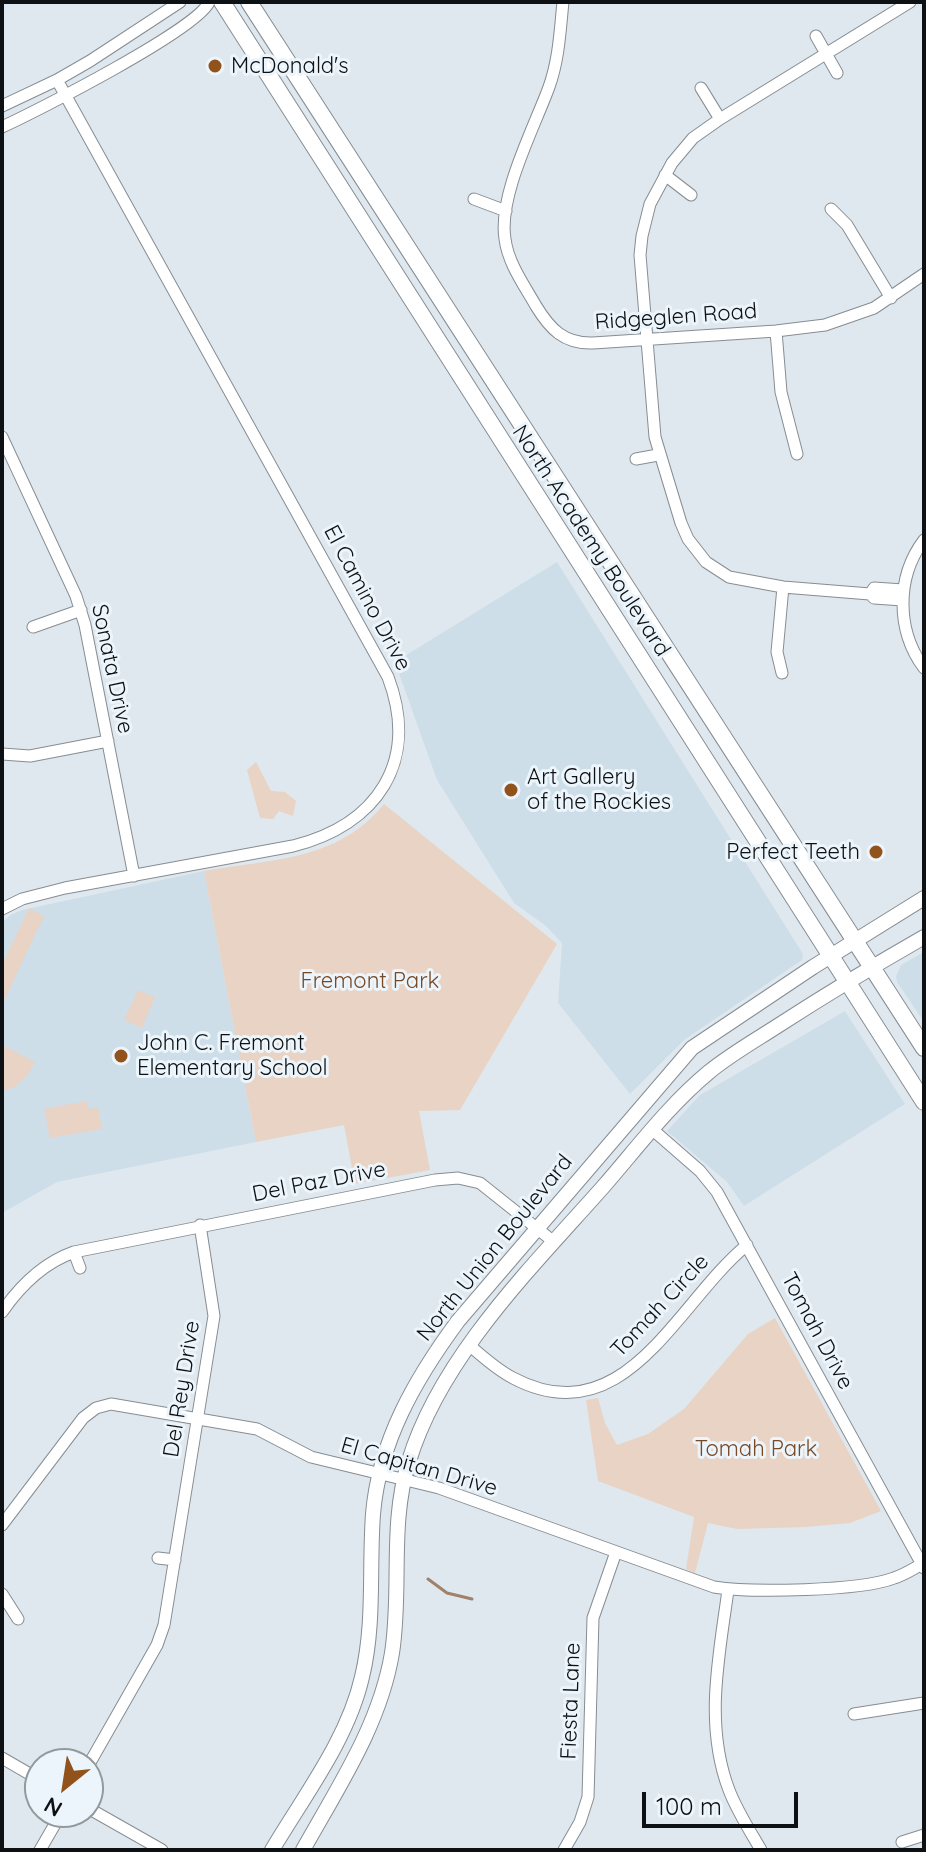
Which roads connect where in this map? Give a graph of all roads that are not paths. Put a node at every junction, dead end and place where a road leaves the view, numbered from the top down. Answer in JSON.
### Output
{"nodes":[{"id":1,"x":180,"y":2,"type":"edge"},
{"id":2,"x":209,"y":2,"type":"edge"},
{"id":3,"x":222,"y":2,"type":"edge"},
{"id":4,"x":249,"y":2,"type":"edge"},
{"id":5,"x":563,"y":2,"type":"edge"},
{"id":6,"x":910,"y":2,"type":"edge"},
{"id":7,"x":816,"y":36,"type":"dead end"},
{"id":8,"x":115,"y":44,"type":"junction"},
{"id":9,"x":826,"y":54,"type":"junction"},
{"id":10,"x":125,"y":61,"type":"junction"},
{"id":11,"x":837,"y":73,"type":"dead end"},
{"id":12,"x":57,"y":80,"type":"junction"},
{"id":13,"x":550,"y":85,"type":"junction"},
{"id":14,"x":564,"y":88,"type":"dead end"},
{"id":15,"x":701,"y":88,"type":"dead end"},
{"id":16,"x":66,"y":96,"type":"junction"},
{"id":17,"x":2,"y":106,"type":"edge"},
{"id":18,"x":720,"y":119,"type":"junction"},
{"id":19,"x":2,"y":126,"type":"edge"},
{"id":20,"x":665,"y":175,"type":"junction"},
{"id":21,"x":691,"y":195,"type":"dead end"},
{"id":22,"x":474,"y":199,"type":"dead end"},
{"id":23,"x":831,"y":209,"type":"dead end"},
{"id":24,"x":506,"y":211,"type":"junction"},
{"id":25,"x":924,"y":274,"type":"edge"},
{"id":26,"x":891,"y":298,"type":"junction"},
{"id":27,"x":776,"y":331,"type":"junction"},
{"id":28,"x":647,"y":340,"type":"junction"},
{"id":29,"x":2,"y":437,"type":"edge"},
{"id":30,"x":797,"y":454,"type":"dead end"},
{"id":31,"x":658,"y":455,"type":"junction"},
{"id":32,"x":636,"y":459,"type":"dead end"},
{"id":33,"x":924,"y":540,"type":"edge"},
{"id":34,"x":783,"y":587,"type":"junction"},
{"id":35,"x":903,"y":595,"type":"junction"},
{"id":36,"x":81,"y":610,"type":"junction"},
{"id":37,"x":33,"y":627,"type":"dead end"},
{"id":38,"x":924,"y":668,"type":"edge"},
{"id":39,"x":782,"y":673,"type":"dead end"},
{"id":40,"x":108,"y":741,"type":"junction"},
{"id":41,"x":2,"y":754,"type":"edge"},
{"id":42,"x":134,"y":876,"type":"junction"},
{"id":43,"x":924,"y":898,"type":"edge"},
{"id":44,"x":2,"y":909,"type":"edge"},
{"id":45,"x":924,"y":937,"type":"edge"},
{"id":46,"x":855,"y":940,"type":"junction"},
{"id":47,"x":830,"y":956,"type":"junction"},
{"id":48,"x":872,"y":967,"type":"junction"},
{"id":49,"x":847,"y":982,"type":"junction"},
{"id":50,"x":924,"y":1048,"type":"edge"},
{"id":51,"x":924,"y":1102,"type":"edge"},
{"id":52,"x":653,"y":1130,"type":"junction"},
{"id":53,"x":200,"y":1225,"type":"junction"},
{"id":54,"x":537,"y":1229,"type":"junction"},
{"id":55,"x":554,"y":1242,"type":"junction"},
{"id":56,"x":747,"y":1245,"type":"junction"},
{"id":57,"x":74,"y":1252,"type":"junction"},
{"id":58,"x":80,"y":1268,"type":"dead end"},
{"id":59,"x":2,"y":1312,"type":"edge"},
{"id":60,"x":469,"y":1345,"type":"junction"},
{"id":61,"x":198,"y":1418,"type":"junction"},
{"id":62,"x":380,"y":1474,"type":"junction"},
{"id":63,"x":404,"y":1478,"type":"junction"},
{"id":64,"x":2,"y":1525,"type":"edge"},
{"id":65,"x":616,"y":1552,"type":"junction"},
{"id":66,"x":158,"y":1558,"type":"dead end"},
{"id":67,"x":175,"y":1560,"type":"junction"},
{"id":68,"x":923,"y":1566,"type":"edge"},
{"id":69,"x":728,"y":1590,"type":"junction"},
{"id":70,"x":2,"y":1594,"type":"edge"},
{"id":71,"x":18,"y":1619,"type":"dead end"},
{"id":72,"x":924,"y":1703,"type":"edge"},
{"id":73,"x":854,"y":1714,"type":"dead end"},
{"id":74,"x":98,"y":1748,"type":"edge"},
{"id":75,"x":2,"y":1758,"type":"edge"},
{"id":76,"x":24,"y":1771,"type":"edge"},
{"id":77,"x":104,"y":1817,"type":"edge"},
{"id":78,"x":53,"y":1828,"type":"edge"},
{"id":79,"x":924,"y":1835,"type":"edge"},
{"id":80,"x":902,"y":1842,"type":"dead end"},
{"id":81,"x":40,"y":1850,"type":"edge"},
{"id":82,"x":162,"y":1850,"type":"edge"},
{"id":83,"x":272,"y":1850,"type":"edge"},
{"id":84,"x":303,"y":1850,"type":"edge"},
{"id":85,"x":564,"y":1850,"type":"edge"},
{"id":86,"x":761,"y":1850,"type":"edge"}],
"edges":[{"from":1,"to":8,"type":"street"},
{"from":2,"to":10,"type":"street"},
{"from":3,"to":47,"type":"highway","name":"North Academy Boulevard"},
{"from":4,"to":46,"type":"highway","name":"North Academy Boulevard"},
{"from":5,"to":13,"type":"street","name":"Ridgeglen Road"},
{"from":6,"to":9,"type":"street"},
{"from":7,"to":9,"type":"street"},
{"from":8,"to":10,"type":"street"},
{"from":8,"to":12,"type":"street"},
{"from":9,"to":11,"type":"street"},
{"from":9,"to":18,"type":"street"},
{"from":10,"to":16,"type":"street"},
{"from":12,"to":16,"type":"street","name":"El Camino Drive"},
{"from":12,"to":17,"type":"street"},
{"from":13,"to":14,"type":"street"},
{"from":13,"to":24,"type":"street","name":"Ridgeglen Road"},
{"from":15,"to":18,"type":"street"},
{"from":16,"to":19,"type":"street"},
{"from":16,"to":42,"type":"street","name":"El Camino Drive"},
{"from":18,"to":20,"type":"street"},
{"from":20,"to":21,"type":"street"},
{"from":20,"to":28,"type":"street"},
{"from":22,"to":24,"type":"street"},
{"from":23,"to":26,"type":"street"},
{"from":24,"to":28,"type":"street","name":"Ridgeglen Road"},
{"from":25,"to":26,"type":"street","name":"Ridgeglen Road"},
{"from":26,"to":27,"type":"street","name":"Ridgeglen Road"},
{"from":27,"to":28,"type":"street","name":"Ridgeglen Road"},
{"from":27,"to":30,"type":"street"},
{"from":28,"to":31,"type":"street"},
{"from":29,"to":36,"type":"street","name":"Sonata Drive"},
{"from":31,"to":32,"type":"street"},
{"from":31,"to":34,"type":"street"},
{"from":33,"to":35,"type":"street"},
{"from":34,"to":35,"type":"street"},
{"from":34,"to":39,"type":"street"},
{"from":35,"to":38,"type":"street"},
{"from":36,"to":37,"type":"street"},
{"from":36,"to":40,"type":"street","name":"Sonata Drive"},
{"from":40,"to":41,"type":"street"},
{"from":40,"to":42,"type":"street","name":"Sonata Drive"},
{"from":42,"to":44,"type":"street","name":"El Camino Drive"},
{"from":43,"to":46,"type":"main road","name":"North Union Boulevard"},
{"from":45,"to":48,"type":"main road","name":"North Union Boulevard"},
{"from":46,"to":47,"type":"main road","name":"North Union Boulevard"},
{"from":46,"to":48,"type":"highway","name":"North Academy Boulevard"},
{"from":47,"to":49,"type":"highway","name":"North Academy Boulevard"},
{"from":47,"to":54,"type":"main road","name":"North Union Boulevard"},
{"from":48,"to":49,"type":"main road","name":"North Union Boulevard"},
{"from":48,"to":50,"type":"highway","name":"North Academy Boulevard"},
{"from":49,"to":51,"type":"highway","name":"North Academy Boulevard"},
{"from":49,"to":52,"type":"main road","name":"North Union Boulevard"},
{"from":52,"to":55,"type":"main road","name":"North Union Boulevard"},
{"from":52,"to":56,"type":"street","name":"Tomah Drive"},
{"from":53,"to":54,"type":"street","name":"Del Paz Drive"},
{"from":53,"to":57,"type":"street","name":"Del Paz Drive"},
{"from":53,"to":61,"type":"street","name":"Del Rey Drive"},
{"from":54,"to":55,"type":"street","name":"Del Paz Drive"},
{"from":54,"to":62,"type":"main road","name":"North Union Boulevard"},
{"from":55,"to":60,"type":"main road","name":"North Union Boulevard"},
{"from":56,"to":60,"type":"street","name":"Tomah Circle"},
{"from":56,"to":68,"type":"street","name":"Tomah Drive"},
{"from":57,"to":58,"type":"street"},
{"from":57,"to":59,"type":"street","name":"Del Paz Drive"},
{"from":60,"to":63,"type":"main road","name":"North Union Boulevard"},
{"from":61,"to":62,"type":"street","name":"El Capitan Drive"},
{"from":61,"to":64,"type":"street","name":"El Capitan Drive"},
{"from":61,"to":67,"type":"street","name":"Del Rey Drive"},
{"from":62,"to":63,"type":"street","name":"El Capitan Drive"},
{"from":62,"to":83,"type":"main road","name":"North Union Boulevard"},
{"from":63,"to":65,"type":"street","name":"El Capitan Drive"},
{"from":63,"to":84,"type":"main road","name":"North Union Boulevard"},
{"from":65,"to":69,"type":"street","name":"El Capitan Drive"},
{"from":65,"to":85,"type":"street","name":"Fiesta Lane"},
{"from":66,"to":67,"type":"street"},
{"from":67,"to":74,"type":"street","name":"Del Rey Drive"},
{"from":68,"to":69,"type":"street","name":"El Capitan Drive"},
{"from":69,"to":86,"type":"street"},
{"from":70,"to":71,"type":"street"},
{"from":72,"to":73,"type":"street"},
{"from":75,"to":76,"type":"street"},
{"from":77,"to":82,"type":"street"},
{"from":78,"to":81,"type":"street"},
{"from":79,"to":80,"type":"street"}]}
